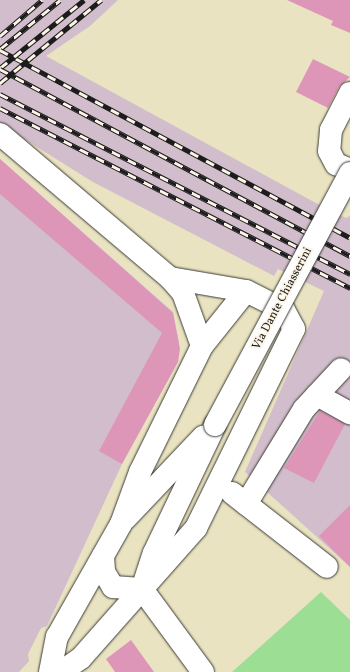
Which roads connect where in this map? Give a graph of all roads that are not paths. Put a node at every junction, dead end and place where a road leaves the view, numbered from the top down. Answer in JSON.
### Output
{"nodes":[{"id":1,"x":350,"y":93,"type":"edge"},
{"id":2,"x":0,"y":134,"type":"edge"},
{"id":3,"x":350,"y":171,"type":"edge"},
{"id":4,"x":170,"y":278,"type":"junction"},
{"id":5,"x":246,"y":291,"type":"junction"},
{"id":6,"x":202,"y":346,"type":"junction"},
{"id":7,"x":340,"y":368,"type":"dead end"},
{"id":8,"x":317,"y":395,"type":"junction"},
{"id":9,"x":350,"y":413,"type":"edge"},
{"id":10,"x":215,"y":425,"type":"junction"},
{"id":11,"x":121,"y":524,"type":"junction"},
{"id":12,"x":103,"y":556,"type":"junction"},
{"id":13,"x":327,"y":567,"type":"dead end"},
{"id":14,"x":142,"y":589,"type":"junction"},
{"id":15,"x":50,"y":672,"type":"edge"},
{"id":16,"x":61,"y":672,"type":"edge"},
{"id":17,"x":203,"y":672,"type":"edge"}],
"edges":[{"from":1,"to":3,"type":"street"},
{"from":2,"to":4,"type":"street"},
{"from":3,"to":10,"type":"street","name":"Via Dante Chiasserini","bridge":true},
{"from":4,"to":5,"type":"street"},
{"from":4,"to":6,"type":"street"},
{"from":5,"to":6,"type":"street"},
{"from":5,"to":14,"type":"street"},
{"from":6,"to":11,"type":"street"},
{"from":7,"to":8,"type":"street"},
{"from":8,"to":9,"type":"street"},
{"from":8,"to":13,"type":"street"},
{"from":10,"to":11,"type":"street","name":"Via Dante Chiasserini"},
{"from":10,"to":14,"type":"street","name":"Via Dante Chiasserini"},
{"from":11,"to":12,"type":"street"},
{"from":12,"to":14,"type":"street"},
{"from":12,"to":15,"type":"street"},
{"from":14,"to":16,"type":"street","name":"Via Dante Chiasserini"},
{"from":14,"to":17,"type":"street"}]}
